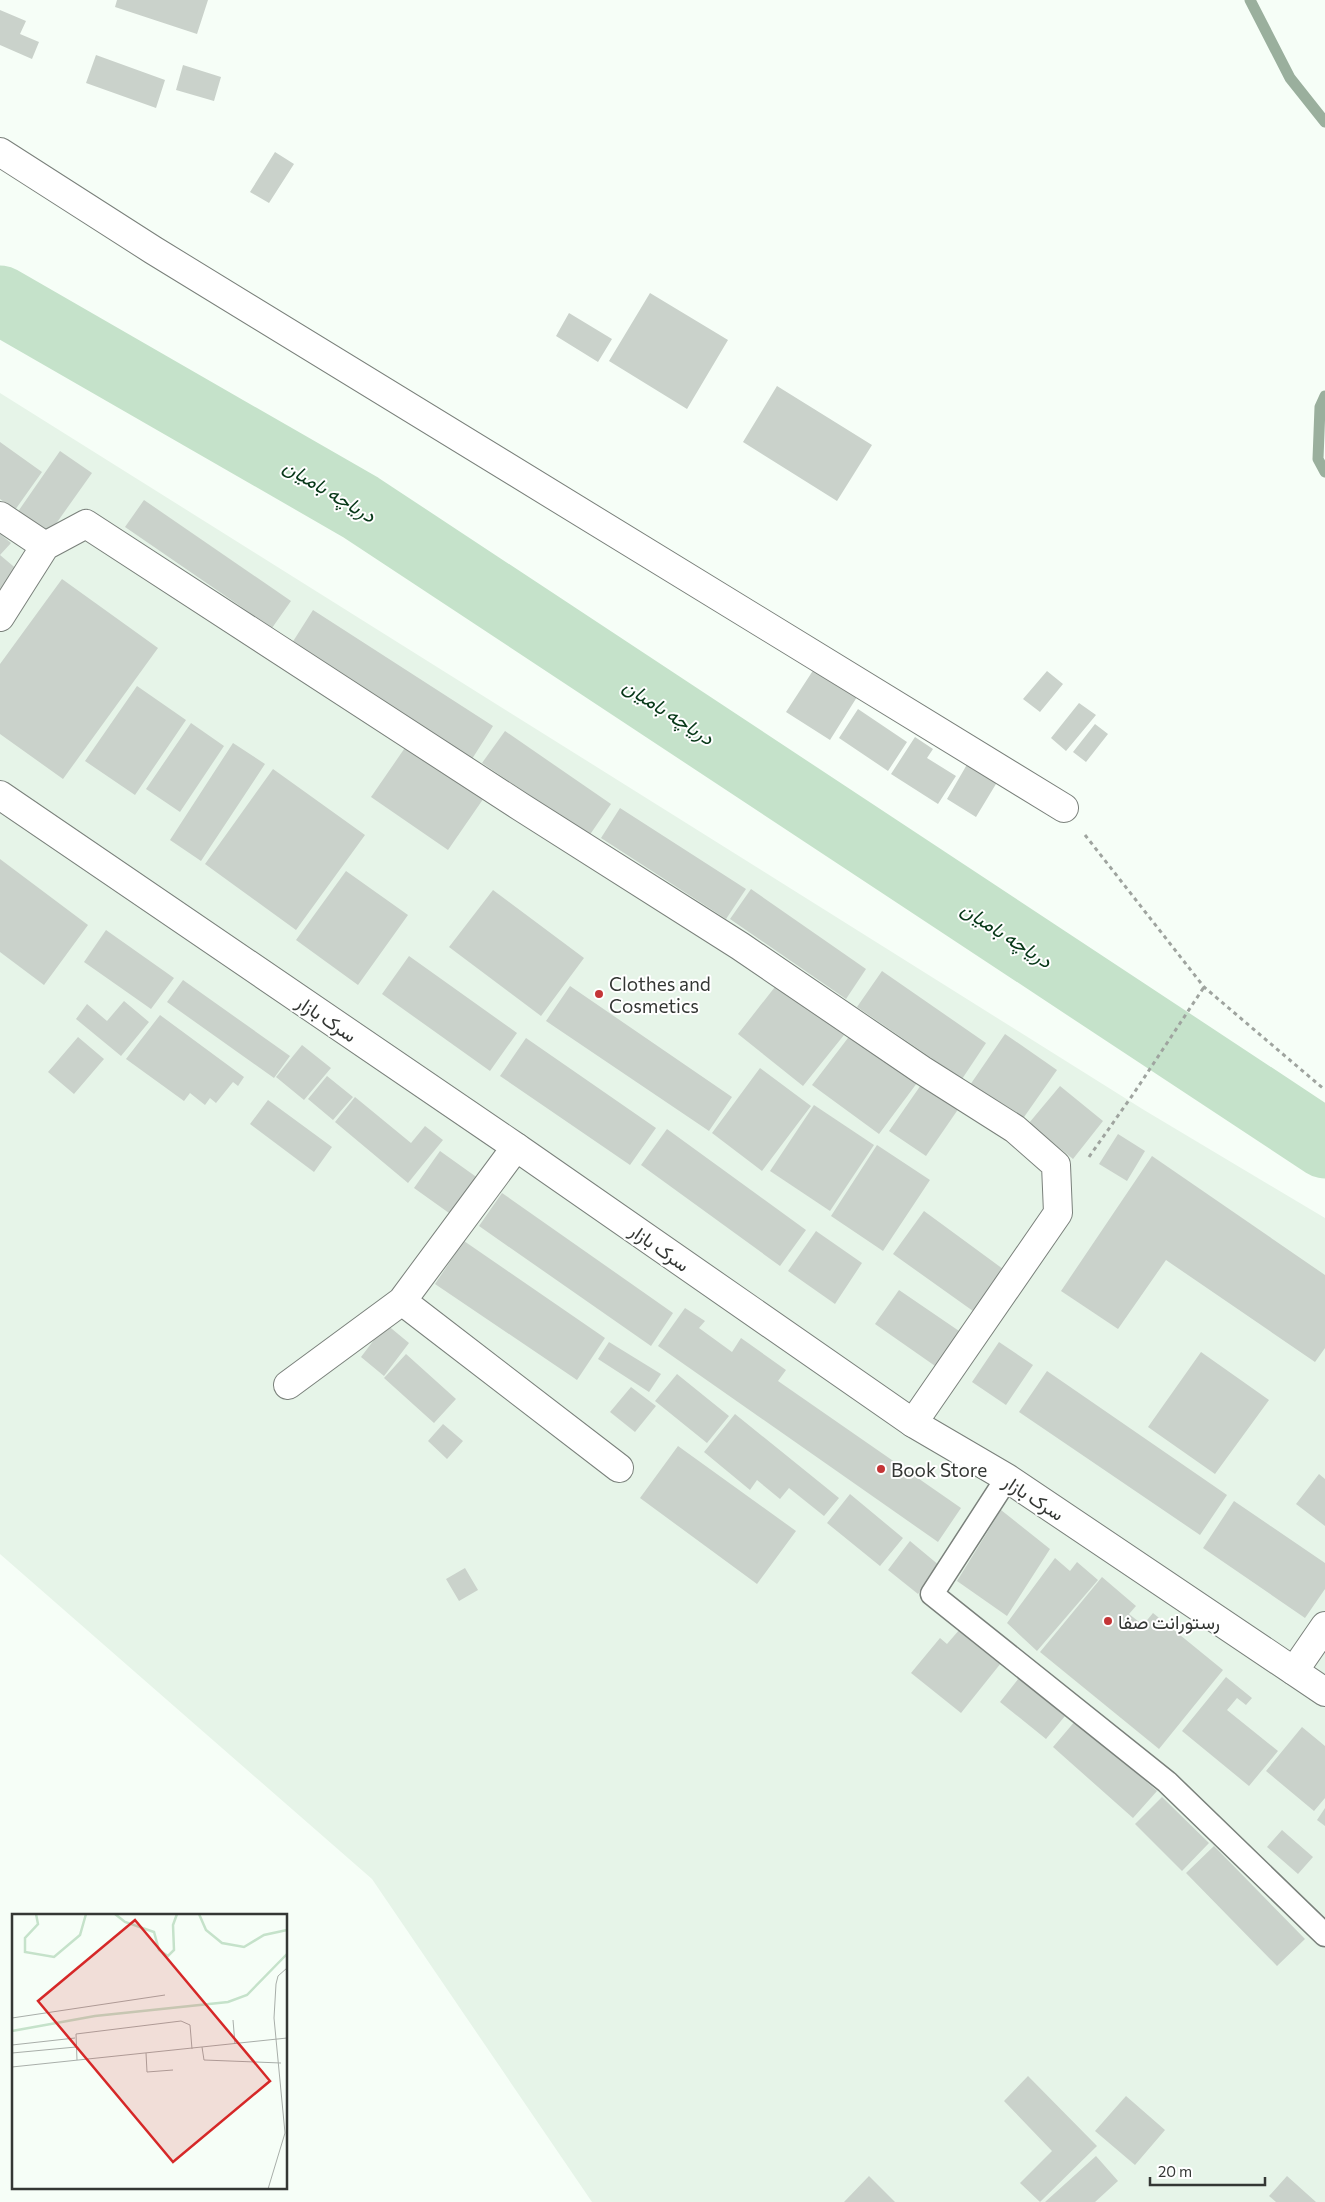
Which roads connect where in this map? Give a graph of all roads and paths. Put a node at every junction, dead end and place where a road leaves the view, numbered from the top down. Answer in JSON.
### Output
{"nodes":[{"id":1,"x":0,"y":152,"type":"edge"},
{"id":2,"x":0,"y":516,"type":"edge"},
{"id":3,"x":45,"y":546,"type":"junction"},
{"id":4,"x":0,"y":617,"type":"edge"},
{"id":5,"x":0,"y":795,"type":"edge"},
{"id":6,"x":1064,"y":808,"type":"joint"},
{"id":7,"x":1204,"y":987,"type":"junction"},
{"id":8,"x":1325,"y":1090,"type":"edge"},
{"id":9,"x":516,"y":1147,"type":"junction"},
{"id":10,"x":1056,"y":1165,"type":"junction"},
{"id":11,"x":402,"y":1301,"type":"junction"},
{"id":12,"x":288,"y":1385,"type":"dead end"},
{"id":13,"x":913,"y":1423,"type":"junction"},
{"id":14,"x":619,"y":1468,"type":"dead end"},
{"id":15,"x":1007,"y":1478,"type":"junction"},
{"id":16,"x":1325,"y":1626,"type":"edge"},
{"id":17,"x":1294,"y":1671,"type":"junction"},
{"id":18,"x":1325,"y":1692,"type":"edge"},
{"id":19,"x":1325,"y":1934,"type":"edge"}],
"edges":[{"from":1,"to":6,"type":"street"},
{"from":2,"to":3,"type":"street"},
{"from":3,"to":4,"type":"street"},
{"from":3,"to":10,"type":"street"},
{"from":5,"to":9,"type":"street","name":"سرک بازار"},
{"from":6,"to":7,"type":"path"},
{"from":7,"to":8,"type":"path"},
{"from":7,"to":10,"type":"path"},
{"from":9,"to":11,"type":"street"},
{"from":9,"to":13,"type":"street","name":"سرک بازار"},
{"from":10,"to":13,"type":"street"},
{"from":11,"to":12,"type":"street"},
{"from":11,"to":14,"type":"street"},
{"from":13,"to":15,"type":"street","name":"سرک بازار"},
{"from":15,"to":17,"type":"street","name":"سرک بازار"},
{"from":15,"to":19,"type":"lane"},
{"from":16,"to":17,"type":"street"},
{"from":17,"to":18,"type":"street","name":"سرک بازار"}]}
